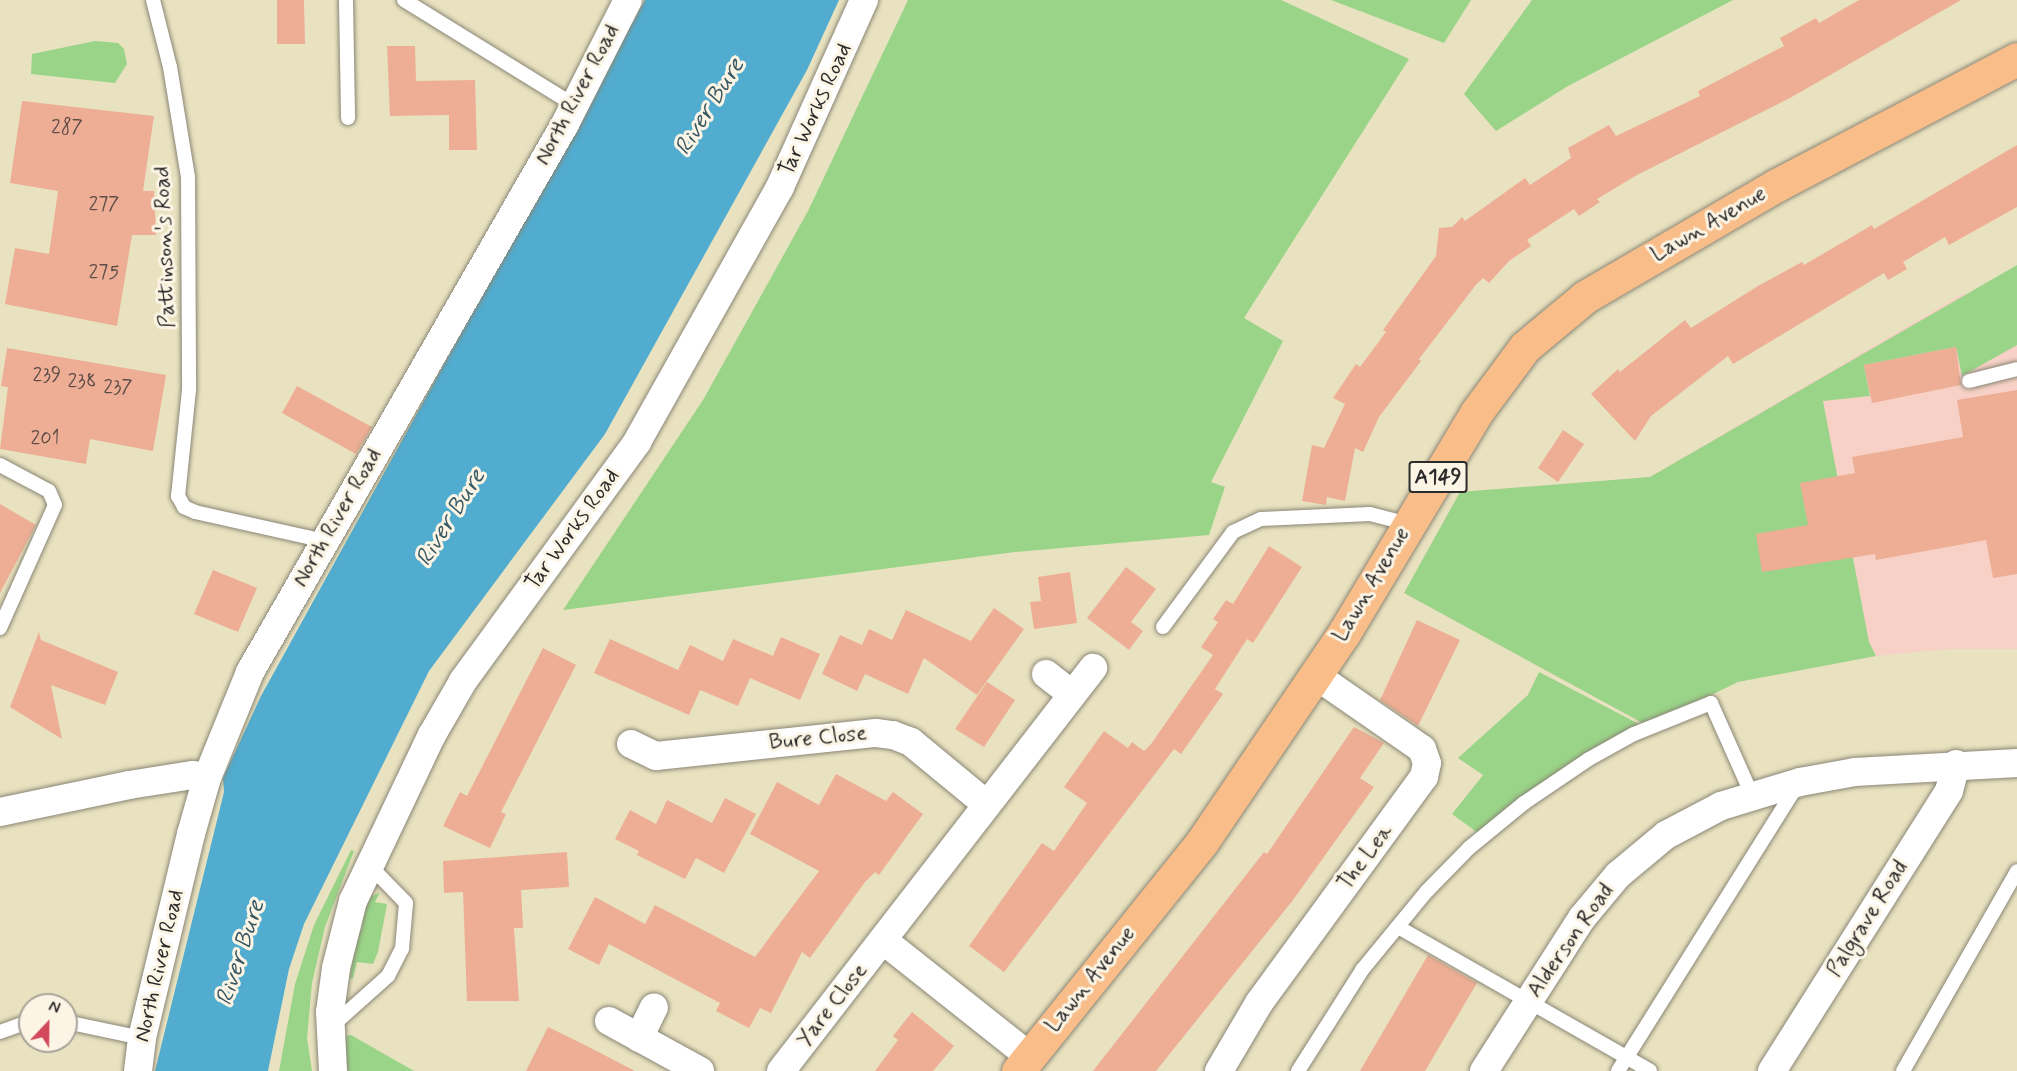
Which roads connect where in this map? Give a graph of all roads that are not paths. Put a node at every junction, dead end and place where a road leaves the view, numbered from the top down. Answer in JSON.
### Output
{"nodes":[{"id":1,"x":153,"y":0,"type":"edge"},
{"id":2,"x":346,"y":0,"type":"edge"},
{"id":3,"x":404,"y":0,"type":"edge"},
{"id":4,"x":628,"y":0,"type":"edge"},
{"id":5,"x":864,"y":0,"type":"edge"},
{"id":6,"x":2017,"y":59,"type":"edge"},
{"id":7,"x":574,"y":105,"type":"junction"},
{"id":8,"x":348,"y":118,"type":"dead end"},
{"id":9,"x":2017,"y":369,"type":"edge"},
{"id":10,"x":1969,"y":381,"type":"dead end"},
{"id":11,"x":0,"y":465,"type":"edge"},
{"id":12,"x":1409,"y":524,"type":"junction"},
{"id":13,"x":325,"y":541,"type":"junction"},
{"id":14,"x":1163,"y":627,"type":"dead end"},
{"id":15,"x":0,"y":628,"type":"edge"},
{"id":16,"x":1093,"y":668,"type":"dead end"},
{"id":17,"x":1046,"y":674,"type":"dead end"},
{"id":18,"x":1315,"y":675,"type":"junction"},
{"id":19,"x":1072,"y":694,"type":"junction"},
{"id":20,"x":631,"y":744,"type":"dead end"},
{"id":21,"x":2017,"y":763,"type":"edge"},
{"id":22,"x":1956,"y":764,"type":"junction"},
{"id":23,"x":207,"y":778,"type":"junction"},
{"id":24,"x":1800,"y":782,"type":"junction"},
{"id":25,"x":1752,"y":795,"type":"junction"},
{"id":26,"x":985,"y":803,"type":"junction"},
{"id":27,"x":0,"y":812,"type":"edge"},
{"id":28,"x":370,"y":866,"type":"junction"},
{"id":29,"x":2017,"y":871,"type":"edge"},
{"id":30,"x":1398,"y":927,"type":"junction"},
{"id":31,"x":884,"y":941,"type":"junction"},
{"id":32,"x":1528,"y":1002,"type":"junction"},
{"id":33,"x":654,"y":1007,"type":"dead end"},
{"id":34,"x":609,"y":1021,"type":"dead end"},
{"id":35,"x":18,"y":1025,"type":"edge"},
{"id":36,"x":78,"y":1025,"type":"edge"},
{"id":37,"x":330,"y":1028,"type":"junction"},
{"id":38,"x":0,"y":1032,"type":"edge"},
{"id":39,"x":142,"y":1038,"type":"junction"},
{"id":40,"x":639,"y":1038,"type":"junction"},
{"id":41,"x":1626,"y":1058,"type":"junction"},
{"id":42,"x":1024,"y":1064,"type":"edge"},
{"id":43,"x":138,"y":1071,"type":"edge"},
{"id":44,"x":333,"y":1071,"type":"edge"},
{"id":45,"x":700,"y":1071,"type":"edge"},
{"id":46,"x":782,"y":1071,"type":"edge"},
{"id":47,"x":1219,"y":1071,"type":"edge"},
{"id":48,"x":1298,"y":1071,"type":"edge"},
{"id":49,"x":1484,"y":1071,"type":"edge"},
{"id":50,"x":1618,"y":1071,"type":"edge"},
{"id":51,"x":1650,"y":1071,"type":"edge"},
{"id":52,"x":1772,"y":1071,"type":"edge"},
{"id":53,"x":1903,"y":1071,"type":"edge"}],
"edges":[{"from":1,"to":13,"type":"lane","name":"Pattinson's Road"},
{"from":2,"to":8,"type":"lane"},
{"from":3,"to":7,"type":"lane"},
{"from":4,"to":7,"type":"street","name":"North River Road"},
{"from":5,"to":28,"type":"street","name":"Tar Works Road"},
{"from":6,"to":12,"type":"main road","name":"Lawn Avenue","number":"A149"},
{"from":7,"to":13,"type":"street","name":"North River Road"},
{"from":9,"to":10,"type":"lane"},
{"from":11,"to":15,"type":"lane"},
{"from":12,"to":14,"type":"lane"},
{"from":12,"to":18,"type":"main road","name":"Lawn Avenue","number":"A149"},
{"from":13,"to":23,"type":"street","name":"North River Road"},
{"from":16,"to":19,"type":"street"},
{"from":17,"to":19,"type":"street"},
{"from":18,"to":42,"type":"main road","name":"Lawn Avenue","number":"A149"},
{"from":18,"to":47,"type":"street","name":"The Lea"},
{"from":19,"to":26,"type":"street"},
{"from":20,"to":26,"type":"street","name":"Bure Close"},
{"from":21,"to":22,"type":"street","name":"Alderson Road"},
{"from":22,"to":24,"type":"street","name":"Alderson Road"},
{"from":22,"to":52,"type":"street","name":"Palgrave Road"},
{"from":23,"to":27,"type":"street"},
{"from":23,"to":39,"type":"street","name":"North River Road"},
{"from":24,"to":25,"type":"street","name":"Alderson Road"},
{"from":24,"to":41,"type":"lane"},
{"from":25,"to":30,"type":"lane"},
{"from":25,"to":32,"type":"street","name":"Alderson Road"},
{"from":26,"to":31,"type":"street"},
{"from":28,"to":37,"type":"street","name":"Tar Works Road"},
{"from":28,"to":37,"type":"lane"},
{"from":29,"to":53,"type":"lane"},
{"from":30,"to":32,"type":"lane"},
{"from":30,"to":48,"type":"lane"},
{"from":31,"to":42,"type":"street"},
{"from":31,"to":46,"type":"street","name":"Yare Close"},
{"from":32,"to":41,"type":"lane"},
{"from":32,"to":49,"type":"street","name":"Alderson Road"},
{"from":33,"to":40,"type":"street"},
{"from":34,"to":40,"type":"street"},
{"from":35,"to":38,"type":"lane"},
{"from":36,"to":39,"type":"lane"},
{"from":37,"to":44,"type":"street","name":"Tar Works Road"},
{"from":39,"to":43,"type":"street","name":"North River Road"},
{"from":40,"to":45,"type":"street"},
{"from":41,"to":50,"type":"lane"},
{"from":41,"to":51,"type":"lane"}]}
